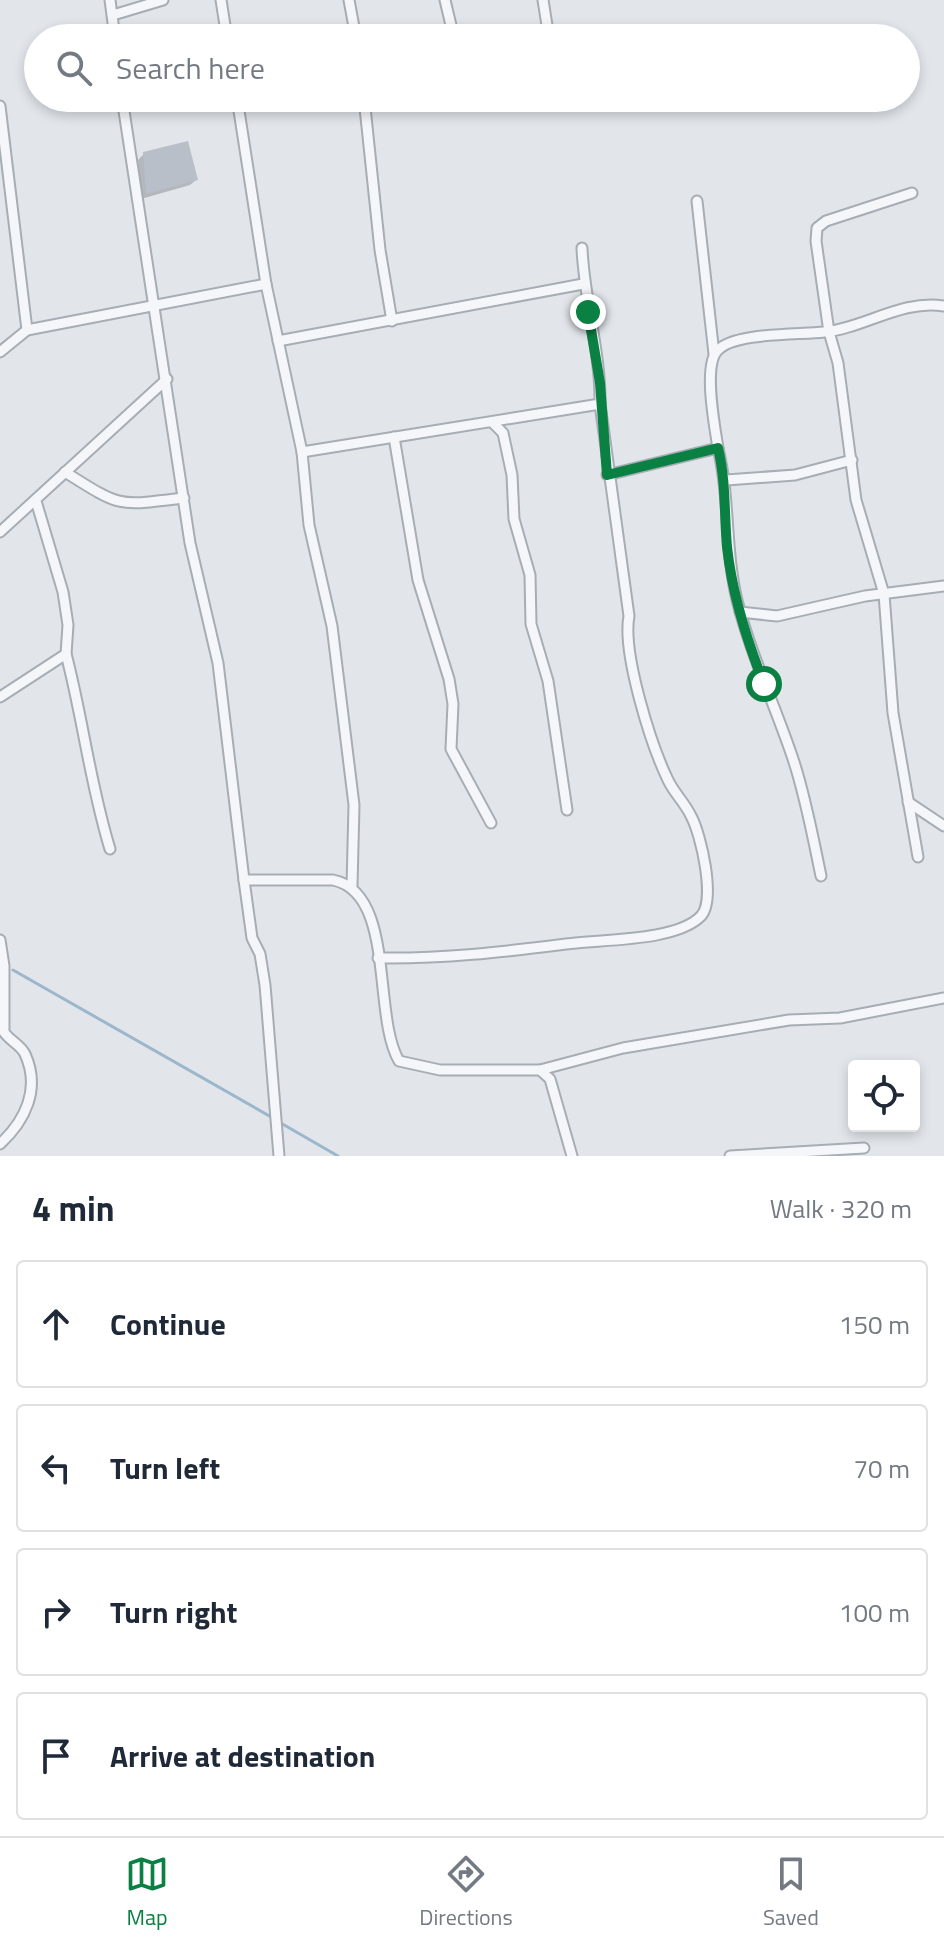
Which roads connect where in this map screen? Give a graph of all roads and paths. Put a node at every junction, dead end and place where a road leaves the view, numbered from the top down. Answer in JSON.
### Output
{"nodes":[{"id":1,"x":110,"y":0,"type":"edge"},
{"id":2,"x":163,"y":0,"type":"edge"},
{"id":3,"x":221,"y":0,"type":"edge"},
{"id":4,"x":349,"y":0,"type":"edge"},
{"id":5,"x":445,"y":0,"type":"edge"},
{"id":6,"x":543,"y":0,"type":"edge"},
{"id":7,"x":113,"y":15,"type":"junction"},
{"id":8,"x":114,"y":24,"type":"edge"},
{"id":9,"x":225,"y":24,"type":"edge"},
{"id":10,"x":353,"y":24,"type":"edge"},
{"id":11,"x":451,"y":24,"type":"edge"},
{"id":12,"x":547,"y":24,"type":"edge"},
{"id":13,"x":0,"y":106,"type":"edge"},
{"id":14,"x":124,"y":112,"type":"edge"},
{"id":15,"x":239,"y":112,"type":"edge"},
{"id":16,"x":365,"y":112,"type":"edge"},
{"id":17,"x":912,"y":193,"type":"dead end"},
{"id":18,"x":697,"y":201,"type":"dead end"},
{"id":19,"x":582,"y":248,"type":"dead end"},
{"id":20,"x":266,"y":284,"type":"junction"},
{"id":21,"x":583,"y":284,"type":"junction"},
{"id":22,"x":154,"y":302,"type":"junction"},
{"id":23,"x":944,"y":306,"type":"edge"},
{"id":24,"x":392,"y":321,"type":"junction"},
{"id":25,"x":27,"y":330,"type":"junction"},
{"id":26,"x":829,"y":332,"type":"junction"},
{"id":27,"x":278,"y":341,"type":"junction"},
{"id":28,"x":0,"y":352,"type":"edge"},
{"id":29,"x":714,"y":354,"type":"junction"},
{"id":30,"x":167,"y":379,"type":"junction"},
{"id":31,"x":600,"y":404,"type":"junction"},
{"id":32,"x":492,"y":422,"type":"junction"},
{"id":33,"x":394,"y":437,"type":"junction"},
{"id":34,"x":718,"y":448,"type":"junction"},
{"id":35,"x":302,"y":452,"type":"junction"},
{"id":36,"x":852,"y":460,"type":"junction"},
{"id":37,"x":65,"y":472,"type":"junction"},
{"id":38,"x":607,"y":475,"type":"junction"},
{"id":39,"x":726,"y":480,"type":"junction"},
{"id":40,"x":184,"y":498,"type":"junction"},
{"id":41,"x":36,"y":501,"type":"junction"},
{"id":42,"x":0,"y":532,"type":"edge"},
{"id":43,"x":944,"y":586,"type":"edge"},
{"id":44,"x":884,"y":594,"type":"junction"},
{"id":45,"x":740,"y":612,"type":"junction"},
{"id":46,"x":66,"y":654,"type":"junction"},
{"id":47,"x":0,"y":697,"type":"edge"},
{"id":48,"x":908,"y":802,"type":"junction"},
{"id":49,"x":567,"y":810,"type":"dead end"},
{"id":50,"x":491,"y":823,"type":"dead end"},
{"id":51,"x":944,"y":826,"type":"edge"},
{"id":52,"x":110,"y":849,"type":"dead end"},
{"id":53,"x":918,"y":857,"type":"dead end"},
{"id":54,"x":821,"y":876,"type":"dead end"},
{"id":55,"x":244,"y":880,"type":"junction"},
{"id":56,"x":352,"y":886,"type":"junction"},
{"id":57,"x":0,"y":940,"type":"edge"},
{"id":58,"x":378,"y":958,"type":"junction"},
{"id":59,"x":944,"y":998,"type":"edge"},
{"id":60,"x":540,"y":1070,"type":"junction"},
{"id":61,"x":0,"y":1144,"type":"edge"},
{"id":62,"x":864,"y":1148,"type":"dead end"},
{"id":63,"x":279,"y":1156,"type":"edge"},
{"id":64,"x":572,"y":1156,"type":"edge"},
{"id":65,"x":730,"y":1156,"type":"edge"}],
"edges":[{"from":1,"to":7,"type":"street"},
{"from":2,"to":7,"type":"street"},
{"from":3,"to":9,"type":"street"},
{"from":4,"to":10,"type":"street"},
{"from":5,"to":11,"type":"street"},
{"from":6,"to":12,"type":"street"},
{"from":7,"to":8,"type":"street"},
{"from":13,"to":25,"type":"street"},
{"from":14,"to":22,"type":"street"},
{"from":15,"to":20,"type":"street"},
{"from":16,"to":24,"type":"street"},
{"from":17,"to":26,"type":"street"},
{"from":18,"to":29,"type":"street"},
{"from":19,"to":21,"type":"street"},
{"from":20,"to":22,"type":"street"},
{"from":20,"to":27,"type":"street"},
{"from":21,"to":24,"type":"street"},
{"from":21,"to":31,"type":"street"},
{"from":22,"to":25,"type":"street"},
{"from":22,"to":30,"type":"street"},
{"from":23,"to":26,"type":"street"},
{"from":24,"to":27,"type":"street"},
{"from":25,"to":28,"type":"street"},
{"from":26,"to":29,"type":"street"},
{"from":26,"to":36,"type":"street"},
{"from":27,"to":35,"type":"street"},
{"from":29,"to":34,"type":"street"},
{"from":30,"to":37,"type":"street"},
{"from":30,"to":40,"type":"street"},
{"from":31,"to":32,"type":"street"},
{"from":31,"to":38,"type":"street"},
{"from":32,"to":33,"type":"street"},
{"from":32,"to":49,"type":"street"},
{"from":33,"to":35,"type":"street"},
{"from":33,"to":50,"type":"street"},
{"from":34,"to":38,"type":"street"},
{"from":34,"to":39,"type":"street"},
{"from":35,"to":56,"type":"street"},
{"from":36,"to":39,"type":"street"},
{"from":36,"to":44,"type":"street"},
{"from":37,"to":40,"type":"street"},
{"from":37,"to":41,"type":"street"},
{"from":38,"to":58,"type":"street"},
{"from":39,"to":45,"type":"street"},
{"from":40,"to":55,"type":"street"},
{"from":41,"to":42,"type":"street"},
{"from":41,"to":46,"type":"street"},
{"from":43,"to":44,"type":"street"},
{"from":44,"to":45,"type":"street"},
{"from":44,"to":48,"type":"street"},
{"from":45,"to":54,"type":"street"},
{"from":46,"to":47,"type":"street"},
{"from":46,"to":52,"type":"street"},
{"from":48,"to":51,"type":"street"},
{"from":48,"to":53,"type":"street"},
{"from":55,"to":56,"type":"street"},
{"from":55,"to":63,"type":"street"},
{"from":56,"to":58,"type":"street"},
{"from":57,"to":61,"type":"street"},
{"from":58,"to":60,"type":"street"},
{"from":59,"to":60,"type":"street"},
{"from":60,"to":64,"type":"street"},
{"from":62,"to":65,"type":"street"}]}
